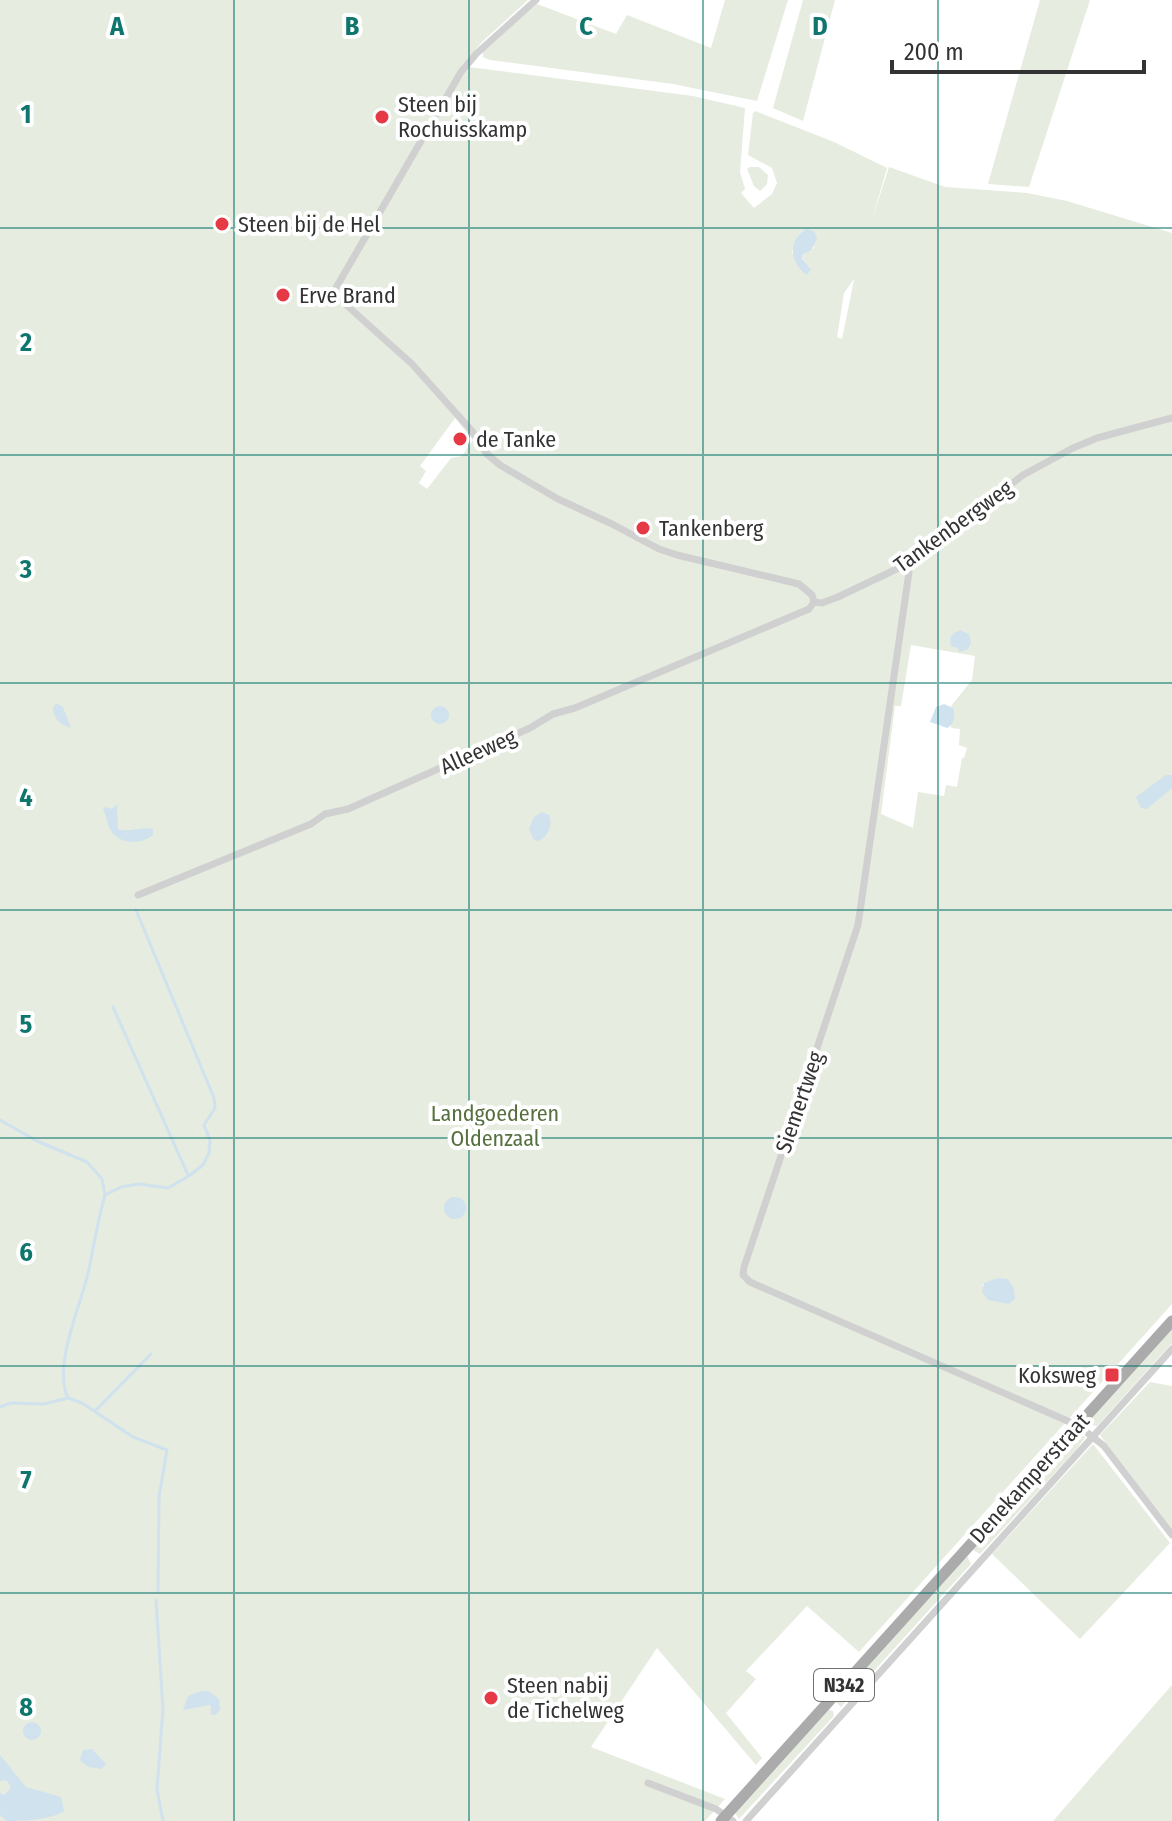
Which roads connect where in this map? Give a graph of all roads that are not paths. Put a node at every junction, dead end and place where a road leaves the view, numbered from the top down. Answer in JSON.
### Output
{"nodes":[{"id":1,"x":536,"y":0,"type":"edge"},
{"id":2,"x":1172,"y":418,"type":"edge"},
{"id":3,"x":907,"y":564,"type":"junction"},
{"id":4,"x":814,"y":602,"type":"junction"},
{"id":5,"x":138,"y":895,"type":"dead end"},
{"id":6,"x":1172,"y":1321,"type":"edge"},
{"id":7,"x":1172,"y":1349,"type":"edge"},
{"id":8,"x":1079,"y":1426,"type":"junction"},
{"id":9,"x":1093,"y":1436,"type":"junction"},
{"id":10,"x":1172,"y":1535,"type":"edge"},
{"id":11,"x":966,"y":1548,"type":"junction"},
{"id":12,"x":980,"y":1562,"type":"junction"},
{"id":13,"x":829,"y":1701,"type":"junction"},
{"id":14,"x":841,"y":1716,"type":"junction"},
{"id":15,"x":648,"y":1783,"type":"dead end"},
{"id":16,"x":727,"y":1819,"type":"edge"},
{"id":17,"x":746,"y":1821,"type":"edge"}],
"edges":[{"from":1,"to":4,"type":"street"},
{"from":2,"to":3,"type":"street","name":"Tankenbergweg"},
{"from":3,"to":4,"type":"street","name":"Tankenbergweg"},
{"from":3,"to":8,"type":"street","name":"Siemertweg"},
{"from":4,"to":5,"type":"street","name":"Alleeweg"},
{"from":6,"to":8,"type":"main road","name":"Denekamperstraat","number":"N342"},
{"from":7,"to":9,"type":"street","name":"Denekamperstraat"},
{"from":8,"to":9,"type":"street"},
{"from":8,"to":11,"type":"main road","name":"Denekamperstraat","number":"N342"},
{"from":9,"to":10,"type":"street"},
{"from":9,"to":12,"type":"street","name":"Denekamperstraat"},
{"from":11,"to":12,"type":"street","name":"Denekamperstraat"},
{"from":11,"to":13,"type":"main road","name":"Denekamperstraat","number":"N342"},
{"from":12,"to":14,"type":"street","name":"Denekamperstraat"},
{"from":13,"to":14,"type":"street"},
{"from":13,"to":16,"type":"main road","name":"Denekamperstraat","number":"N342"},
{"from":14,"to":17,"type":"street","name":"Denekamperstraat"},
{"from":15,"to":16,"type":"street"}]}
